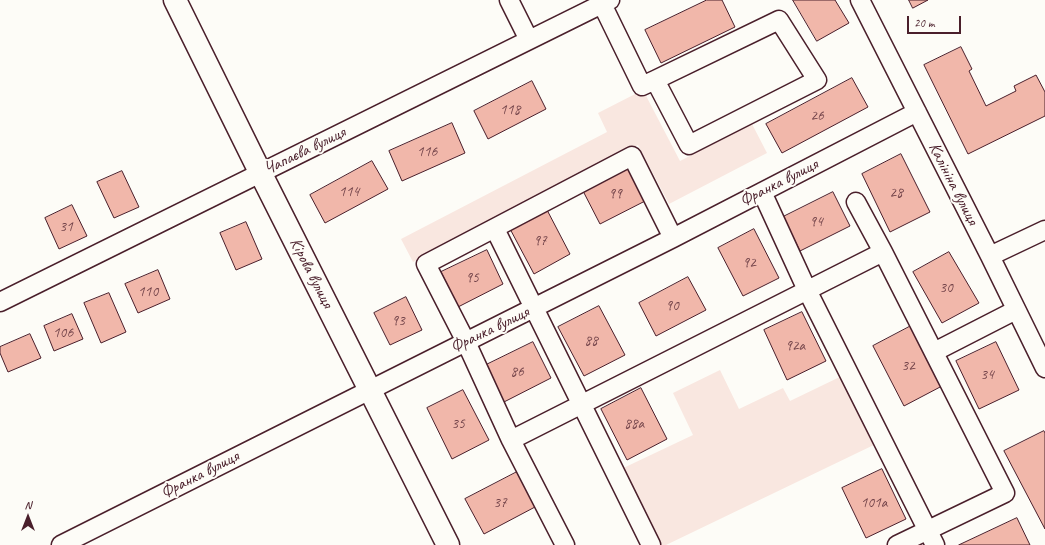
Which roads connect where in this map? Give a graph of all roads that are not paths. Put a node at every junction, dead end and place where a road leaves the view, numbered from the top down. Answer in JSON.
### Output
{"nodes":[{"id":1,"x":174,"y":0,"type":"edge"},
{"id":2,"x":509,"y":0,"type":"edge"},
{"id":3,"x":860,"y":0,"type":"edge"},
{"id":4,"x":606,"y":2,"type":"edge"},
{"id":5,"x":529,"y":40,"type":"junction"},
{"id":6,"x":655,"y":80,"type":"junction"},
{"id":7,"x":917,"y":112,"type":"junction"},
{"id":8,"x":260,"y":174,"type":"junction"},
{"id":9,"x":762,"y":192,"type":"junction"},
{"id":10,"x":856,"y":202,"type":"dead end"},
{"id":11,"x":495,"y":229,"type":"junction"},
{"id":12,"x":1045,"y":230,"type":"edge"},
{"id":13,"x":673,"y":238,"type":"junction"},
{"id":14,"x":883,"y":252,"type":"junction"},
{"id":15,"x":990,"y":256,"type":"junction"},
{"id":16,"x":807,"y":290,"type":"junction"},
{"id":17,"x":0,"y":302,"type":"edge"},
{"id":18,"x":534,"y":308,"type":"junction"},
{"id":19,"x":1016,"y":310,"type":"junction"},
{"id":20,"x":466,"y":342,"type":"junction"},
{"id":21,"x":934,"y":352,"type":"junction"},
{"id":22,"x":1045,"y":368,"type":"edge"},
{"id":23,"x":370,"y":389,"type":"junction"},
{"id":24,"x":582,"y":403,"type":"junction"},
{"id":25,"x":511,"y":440,"type":"junction"},
{"id":26,"x":932,"y":538,"type":"edge"},
{"id":27,"x":61,"y":545,"type":"edge"},
{"id":28,"x":448,"y":545,"type":"edge"},
{"id":29,"x":565,"y":545,"type":"edge"},
{"id":30,"x":651,"y":545,"type":"edge"},
{"id":31,"x":897,"y":545,"type":"edge"}],
"edges":[{"from":1,"to":8,"type":"main road","name":"Кірова вулиця"},
{"from":2,"to":5,"type":"street"},
{"from":3,"to":7,"type":"street","name":"Калініна вулиця"},
{"from":4,"to":5,"type":"street","name":"Чапаєва вулиця"},
{"from":4,"to":6,"type":"street"},
{"from":5,"to":8,"type":"street","name":"Чапаєва вулиця"},
{"from":6,"to":6,"type":"street"},
{"from":7,"to":9,"type":"street","name":"Франка вулиця"},
{"from":7,"to":15,"type":"street","name":"Калініна вулиця"},
{"from":8,"to":17,"type":"street","name":"Чапаєва вулиця"},
{"from":8,"to":23,"type":"main road","name":"Кірова вулиця"},
{"from":9,"to":13,"type":"street","name":"Франка вулиця"},
{"from":9,"to":16,"type":"street"},
{"from":10,"to":14,"type":"street"},
{"from":11,"to":13,"type":"street"},
{"from":11,"to":18,"type":"street"},
{"from":11,"to":20,"type":"street"},
{"from":12,"to":15,"type":"street"},
{"from":13,"to":18,"type":"street","name":"Франка вулиця"},
{"from":14,"to":16,"type":"street"},
{"from":14,"to":21,"type":"street"},
{"from":15,"to":19,"type":"street","name":"Калініна вулиця"},
{"from":16,"to":24,"type":"street"},
{"from":16,"to":26,"type":"street"},
{"from":18,"to":20,"type":"street","name":"Франка вулиця"},
{"from":18,"to":24,"type":"street"},
{"from":19,"to":21,"type":"street"},
{"from":19,"to":22,"type":"street","name":"Калініна вулиця"},
{"from":20,"to":23,"type":"street","name":"Франка вулиця"},
{"from":20,"to":25,"type":"street"},
{"from":21,"to":26,"type":"street"},
{"from":23,"to":27,"type":"street","name":"Франка вулиця"},
{"from":23,"to":28,"type":"main road","name":"Кірова вулиця"},
{"from":24,"to":25,"type":"street"},
{"from":24,"to":30,"type":"street"},
{"from":25,"to":29,"type":"street"},
{"from":26,"to":31,"type":"street"}]}
